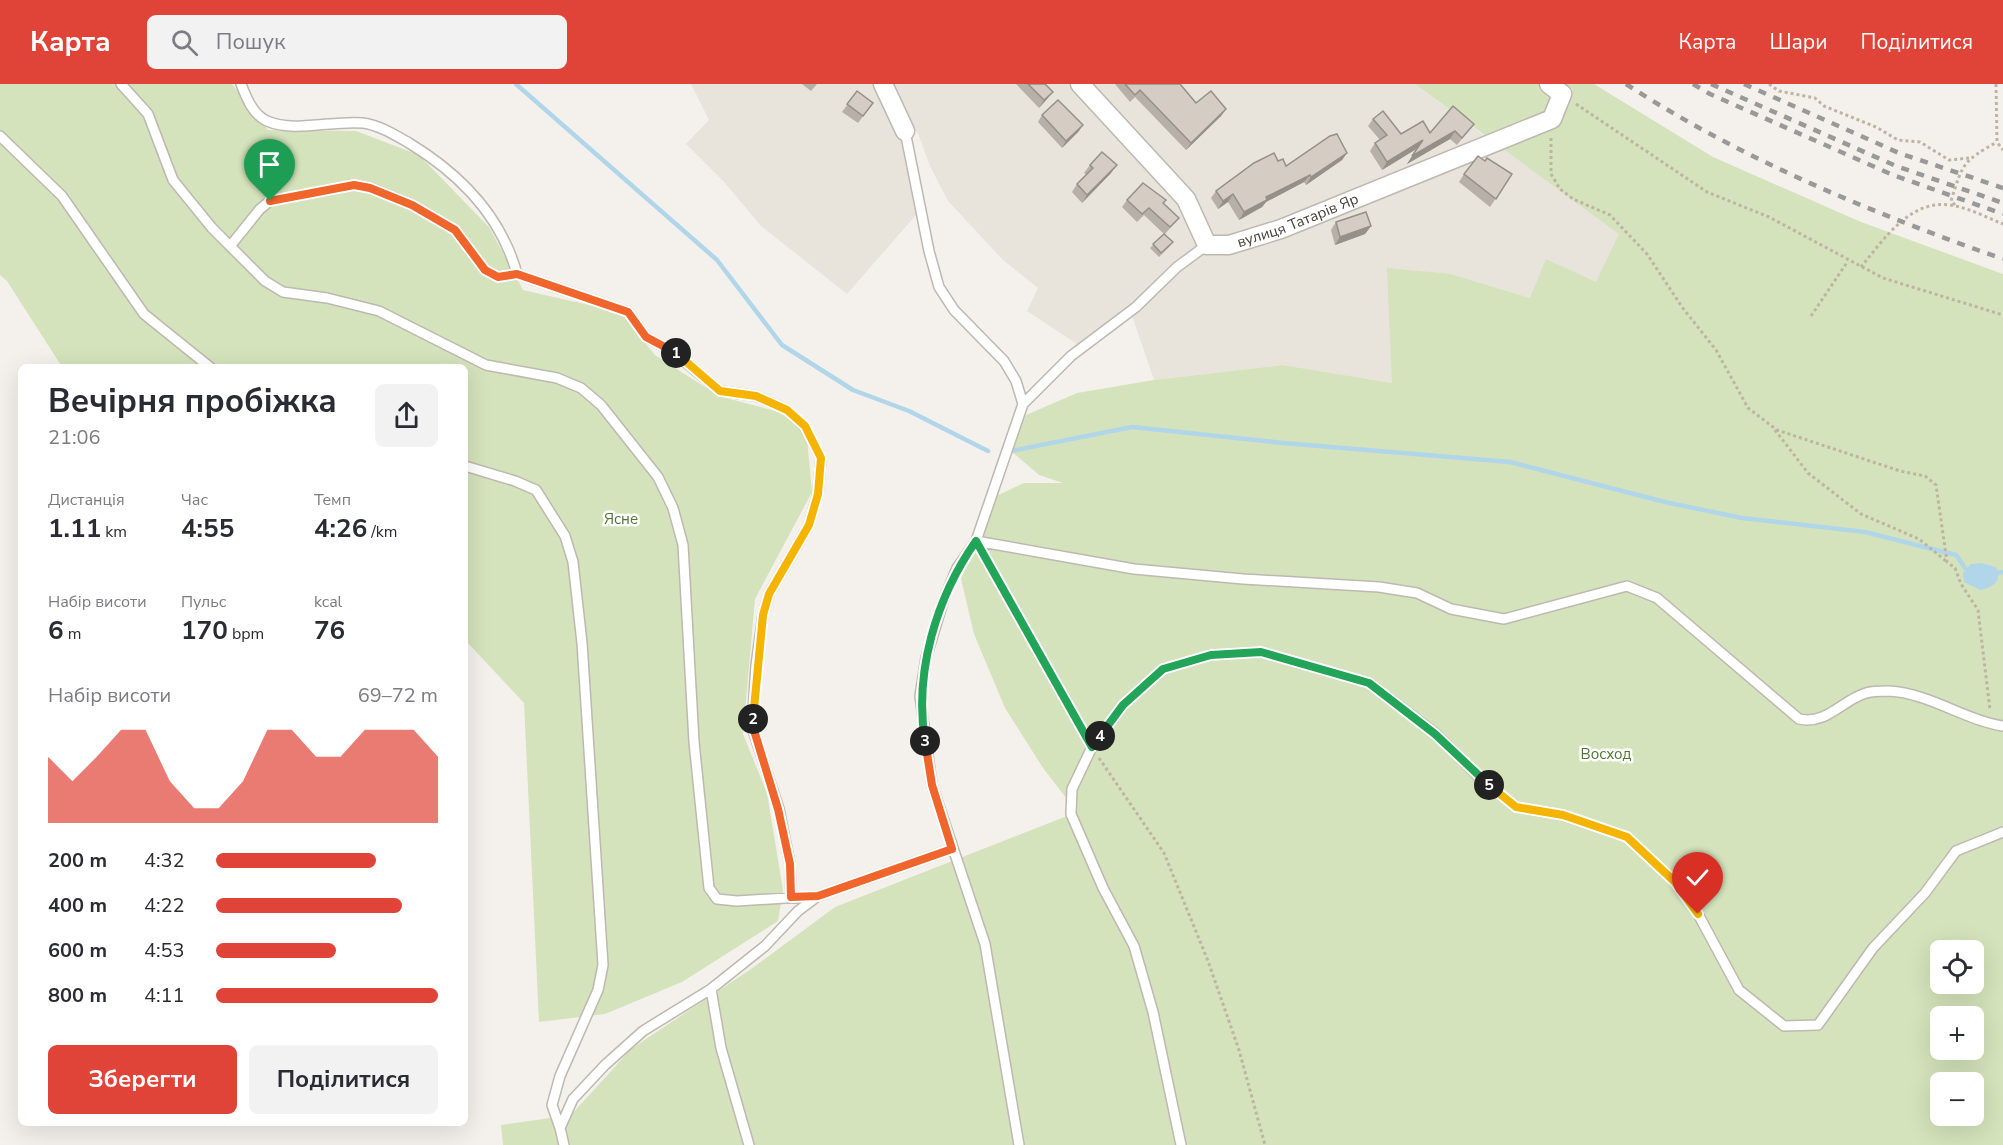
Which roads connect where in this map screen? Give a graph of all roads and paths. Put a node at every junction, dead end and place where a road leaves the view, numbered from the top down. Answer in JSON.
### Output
{"nodes":[{"id":1,"x":121,"y":84,"type":"edge"},
{"id":2,"x":241,"y":84,"type":"edge"},
{"id":3,"x":883,"y":84,"type":"edge"},
{"id":4,"x":1080,"y":84,"type":"edge"},
{"id":5,"x":1769,"y":84,"type":"edge"},
{"id":6,"x":1996,"y":84,"type":"edge"},
{"id":7,"x":1555,"y":89,"type":"edge"},
{"id":8,"x":1552,"y":119,"type":"junction"},
{"id":9,"x":905,"y":130,"type":"joint"},
{"id":10,"x":0,"y":136,"type":"edge"},
{"id":11,"x":1997,"y":142,"type":"junction"},
{"id":12,"x":2003,"y":150,"type":"edge"},
{"id":13,"x":1969,"y":158,"type":"junction"},
{"id":14,"x":1955,"y":206,"type":"junction"},
{"id":15,"x":2003,"y":224,"type":"edge"},
{"id":16,"x":231,"y":245,"type":"junction"},
{"id":17,"x":1207,"y":245,"type":"junction"},
{"id":18,"x":1848,"y":261,"type":"junction"},
{"id":19,"x":1861,"y":267,"type":"junction"},
{"id":20,"x":517,"y":274,"type":"junction"},
{"id":21,"x":2003,"y":315,"type":"edge"},
{"id":22,"x":1811,"y":316,"type":"dead end"},
{"id":23,"x":206,"y":364,"type":"edge"},
{"id":24,"x":1023,"y":404,"type":"junction"},
{"id":25,"x":1773,"y":427,"type":"junction"},
{"id":26,"x":468,"y":467,"type":"edge"},
{"id":27,"x":976,"y":541,"type":"junction"},
{"id":28,"x":1947,"y":562,"type":"junction"},
{"id":29,"x":2002,"y":726,"type":"edge"},
{"id":30,"x":1092,"y":747,"type":"junction"},
{"id":31,"x":2003,"y":832,"type":"edge"},
{"id":32,"x":952,"y":849,"type":"junction"},
{"id":33,"x":818,"y":896,"type":"junction"},
{"id":34,"x":791,"y":897,"type":"junction"},
{"id":35,"x":711,"y":989,"type":"junction"},
{"id":36,"x":560,"y":1128,"type":"junction"},
{"id":37,"x":564,"y":1145,"type":"edge"},
{"id":38,"x":749,"y":1145,"type":"edge"},
{"id":39,"x":1019,"y":1145,"type":"edge"},
{"id":40,"x":1181,"y":1145,"type":"edge"},
{"id":41,"x":1264,"y":1145,"type":"edge"}],
"edges":[{"from":1,"to":16,"type":"lane"},
{"from":2,"to":20,"type":"lane"},
{"from":3,"to":9,"type":"street"},
{"from":4,"to":17,"type":"street"},
{"from":5,"to":13,"type":"path"},
{"from":6,"to":11,"type":"path"},
{"from":7,"to":8,"type":"street"},
{"from":7,"to":18,"type":"path"},
{"from":8,"to":17,"type":"street","name":"вулиця Татарів Яр"},
{"from":8,"to":25,"type":"path"},
{"from":9,"to":24,"type":"lane"},
{"from":10,"to":23,"type":"lane"},
{"from":11,"to":12,"type":"path"},
{"from":11,"to":13,"type":"path"},
{"from":13,"to":14,"type":"path"},
{"from":14,"to":15,"type":"path"},
{"from":14,"to":19,"type":"path"},
{"from":16,"to":20,"type":"lane"},
{"from":16,"to":34,"type":"lane"},
{"from":17,"to":24,"type":"lane"},
{"from":18,"to":19,"type":"path"},
{"from":18,"to":22,"type":"path"},
{"from":19,"to":21,"type":"path"},
{"from":20,"to":34,"type":"lane"},
{"from":24,"to":27,"type":"lane"},
{"from":25,"to":28,"type":"path"},
{"from":25,"to":28,"type":"path"},
{"from":26,"to":36,"type":"lane"},
{"from":27,"to":29,"type":"lane"},
{"from":27,"to":30,"type":"lane"},
{"from":27,"to":32,"type":"lane"},
{"from":28,"to":29,"type":"path"},
{"from":30,"to":31,"type":"lane"},
{"from":30,"to":40,"type":"lane"},
{"from":30,"to":41,"type":"path"},
{"from":32,"to":33,"type":"lane"},
{"from":32,"to":39,"type":"lane"},
{"from":33,"to":34,"type":"lane"},
{"from":33,"to":35,"type":"lane"},
{"from":35,"to":36,"type":"lane"},
{"from":35,"to":38,"type":"lane"},
{"from":36,"to":37,"type":"lane"}]}
